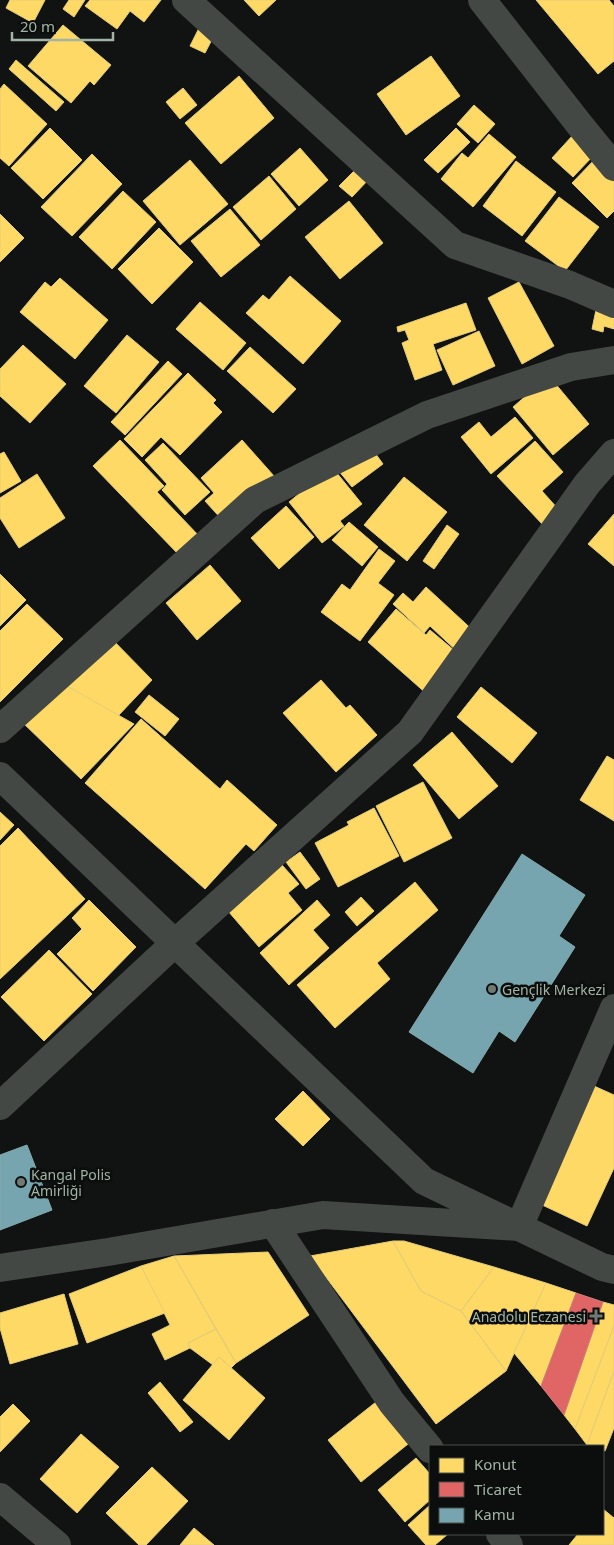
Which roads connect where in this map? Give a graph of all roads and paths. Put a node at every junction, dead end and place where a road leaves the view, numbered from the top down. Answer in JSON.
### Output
{"nodes":[{"id":1,"x":186,"y":0,"type":"edge"},
{"id":2,"x":482,"y":0,"type":"edge"},
{"id":3,"x":614,"y":166,"type":"edge"},
{"id":4,"x":614,"y":304,"type":"edge"},
{"id":5,"x":614,"y":360,"type":"edge"},
{"id":6,"x":614,"y":452,"type":"edge"},
{"id":7,"x":0,"y":729,"type":"edge"},
{"id":8,"x":0,"y":776,"type":"edge"},
{"id":9,"x":175,"y":943,"type":"junction"},
{"id":10,"x":614,"y":1008,"type":"edge"},
{"id":11,"x":0,"y":1106,"type":"edge"},
{"id":12,"x":273,"y":1223,"type":"junction"},
{"id":13,"x":519,"y":1227,"type":"junction"},
{"id":14,"x":0,"y":1268,"type":"edge"},
{"id":15,"x":614,"y":1270,"type":"edge"},
{"id":16,"x":429,"y":1448,"type":"edge"},
{"id":17,"x":0,"y":1497,"type":"edge"},
{"id":18,"x":501,"y":1535,"type":"edge"},
{"id":19,"x":57,"y":1545,"type":"edge"},
{"id":20,"x":510,"y":1545,"type":"edge"}],
"edges":[{"from":1,"to":4,"type":"street"},
{"from":2,"to":3,"type":"street"},
{"from":5,"to":7,"type":"street"},
{"from":6,"to":9,"type":"street"},
{"from":8,"to":9,"type":"street"},
{"from":9,"to":11,"type":"street"},
{"from":9,"to":13,"type":"street"},
{"from":10,"to":13,"type":"street"},
{"from":12,"to":13,"type":"street"},
{"from":12,"to":14,"type":"street"},
{"from":12,"to":16,"type":"street"},
{"from":13,"to":15,"type":"street"},
{"from":17,"to":19,"type":"street"},
{"from":18,"to":20,"type":"street"}]}
